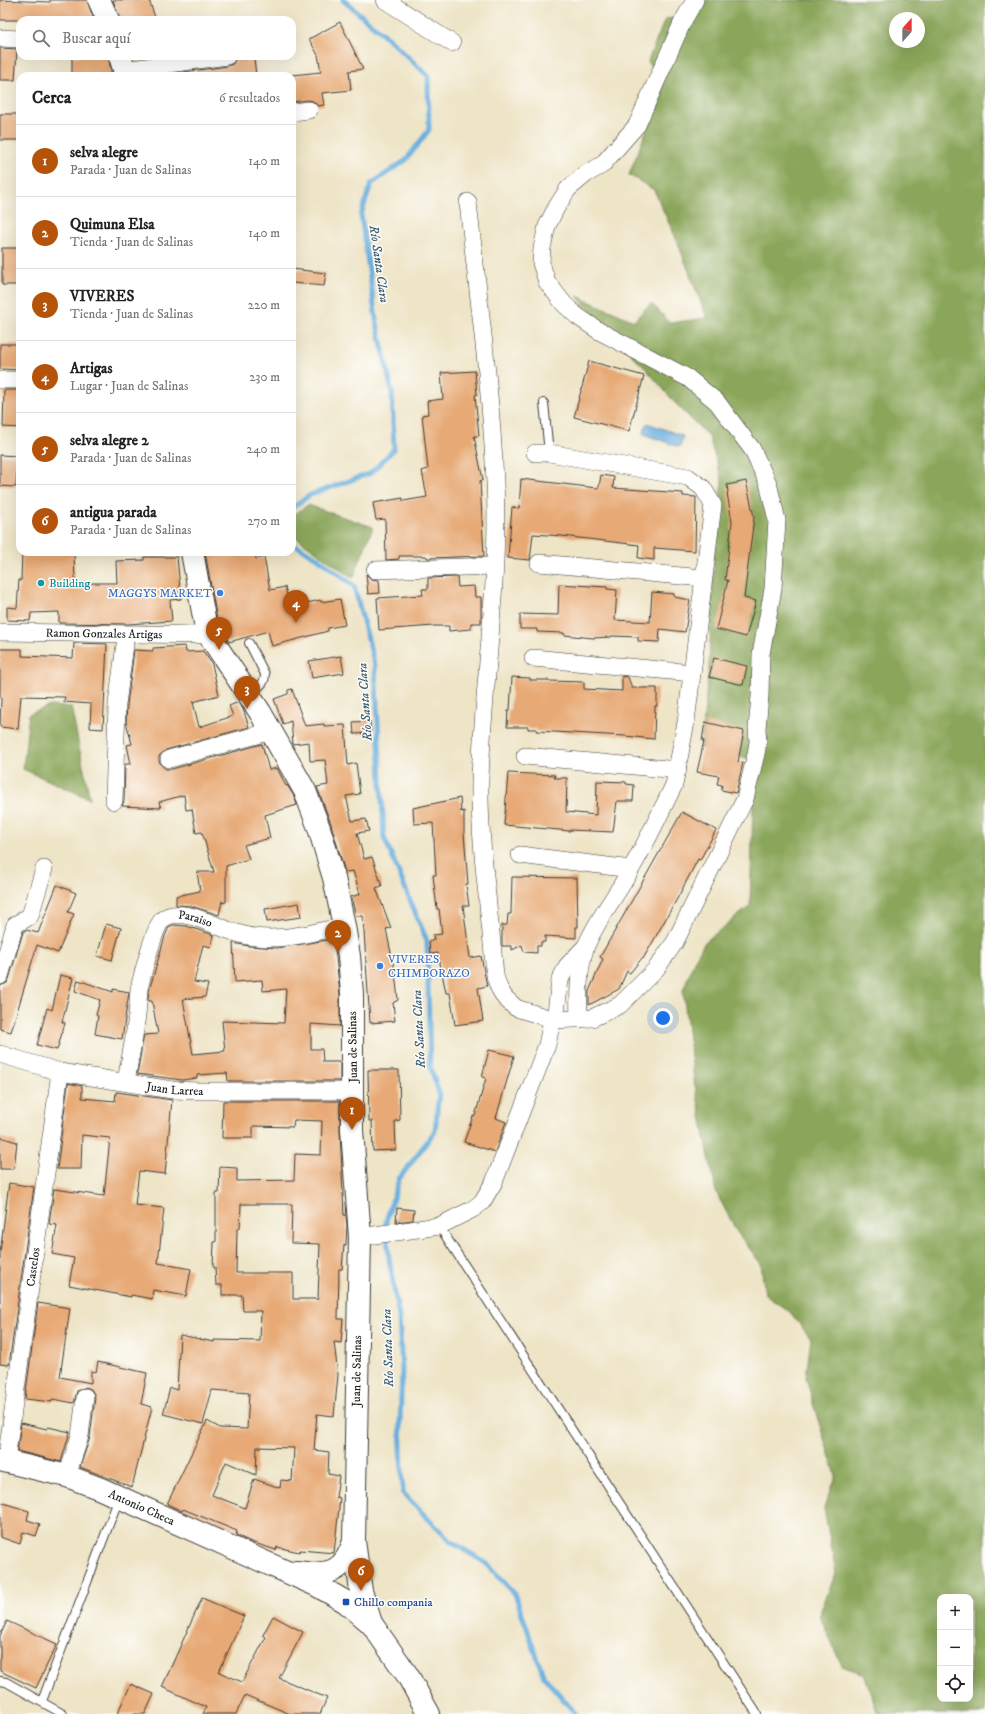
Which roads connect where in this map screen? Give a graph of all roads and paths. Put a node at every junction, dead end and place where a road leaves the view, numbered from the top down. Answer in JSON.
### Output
{"nodes":[{"id":1,"x":99,"y":0,"type":"edge"},
{"id":2,"x":385,"y":0,"type":"edge"},
{"id":3,"x":695,"y":0,"type":"edge"},
{"id":4,"x":106,"y":16,"type":"edge"},
{"id":5,"x":0,"y":38,"type":"edge"},
{"id":6,"x":16,"y":39,"type":"edge"},
{"id":7,"x":452,"y":44,"type":"dead end"},
{"id":8,"x":192,"y":60,"type":"edge"},
{"id":9,"x":123,"y":68,"type":"edge"},
{"id":10,"x":309,"y":110,"type":"dead end"},
{"id":11,"x":296,"y":112,"type":"edge"},
{"id":12,"x":468,"y":202,"type":"dead end"},
{"id":13,"x":0,"y":380,"type":"edge"},
{"id":14,"x":16,"y":380,"type":"edge"},
{"id":15,"x":544,"y":404,"type":"dead end"},
{"id":16,"x":542,"y":453,"type":"joint"},
{"id":17,"x":193,"y":556,"type":"edge"},
{"id":18,"x":539,"y":563,"type":"dead end"},
{"id":19,"x":494,"y":566,"type":"junction"},
{"id":20,"x":375,"y":570,"type":"dead end"},
{"id":21,"x":703,"y":578,"type":"junction"},
{"id":22,"x":0,"y":632,"type":"edge"},
{"id":23,"x":209,"y":635,"type":"junction"},
{"id":24,"x":250,"y":643,"type":"dead end"},
{"id":25,"x":125,"y":645,"type":"dead end"},
{"id":26,"x":533,"y":658,"type":"dead end"},
{"id":27,"x":692,"y":673,"type":"junction"},
{"id":28,"x":247,"y":691,"type":"junction"},
{"id":29,"x":272,"y":731,"type":"junction"},
{"id":30,"x":525,"y":756,"type":"dead end"},
{"id":31,"x":169,"y":759,"type":"dead end"},
{"id":32,"x":678,"y":770,"type":"junction"},
{"id":33,"x":114,"y":801,"type":"dead end"},
{"id":34,"x":520,"y":855,"type":"dead end"},
{"id":35,"x":44,"y":869,"type":"dead end"},
{"id":36,"x":631,"y":869,"type":"junction"},
{"id":37,"x":344,"y":926,"type":"junction"},
{"id":38,"x":587,"y":945,"type":"junction"},
{"id":39,"x":0,"y":976,"type":"edge"},
{"id":40,"x":579,"y":1019,"type":"junction"},
{"id":41,"x":555,"y":1020,"type":"junction"},
{"id":42,"x":0,"y":1054,"type":"edge"},
{"id":43,"x":60,"y":1072,"type":"junction"},
{"id":44,"x":126,"y":1082,"type":"junction"},
{"id":45,"x":353,"y":1091,"type":"junction"},
{"id":46,"x":439,"y":1226,"type":"junction"},
{"id":47,"x":360,"y":1237,"type":"junction"},
{"id":48,"x":85,"y":1397,"type":"dead end"},
{"id":49,"x":3,"y":1461,"type":"edge"},
{"id":50,"x":67,"y":1476,"type":"junction"},
{"id":51,"x":119,"y":1497,"type":"junction"},
{"id":52,"x":354,"y":1541,"type":"junction"},
{"id":53,"x":279,"y":1569,"type":"junction"},
{"id":54,"x":371,"y":1623,"type":"junction"},
{"id":55,"x":0,"y":1681,"type":"edge"},
{"id":56,"x":42,"y":1701,"type":"junction"},
{"id":57,"x":63,"y":1714,"type":"edge"},
{"id":58,"x":429,"y":1714,"type":"edge"},
{"id":59,"x":757,"y":1714,"type":"edge"}],
"edges":[{"from":1,"to":4,"type":"street"},
{"from":2,"to":7,"type":"street"},
{"from":3,"to":40,"type":"street"},
{"from":5,"to":6,"type":"street"},
{"from":8,"to":9,"type":"street"},
{"from":10,"to":11,"type":"street"},
{"from":12,"to":19,"type":"street"},
{"from":13,"to":14,"type":"street"},
{"from":15,"to":16,"type":"lane"},
{"from":16,"to":21,"type":"street"},
{"from":17,"to":23,"type":"street","name":"Juan de Salinas"},
{"from":18,"to":21,"type":"street"},
{"from":19,"to":20,"type":"street"},
{"from":19,"to":41,"type":"street"},
{"from":21,"to":27,"type":"street"},
{"from":22,"to":23,"type":"street","name":"Ramon Gonzales Artigas"},
{"from":23,"to":28,"type":"street","name":"Juan de Salinas"},
{"from":24,"to":28,"type":"lane"},
{"from":25,"to":33,"type":"street"},
{"from":26,"to":27,"type":"street"},
{"from":27,"to":32,"type":"street"},
{"from":28,"to":29,"type":"street","name":"Juan de Salinas"},
{"from":29,"to":31,"type":"street"},
{"from":29,"to":37,"type":"street","name":"Juan de Salinas"},
{"from":30,"to":32,"type":"street"},
{"from":32,"to":36,"type":"street"},
{"from":34,"to":36,"type":"street"},
{"from":35,"to":39,"type":"street"},
{"from":36,"to":38,"type":"street"},
{"from":37,"to":44,"type":"street","name":"Paraiso"},
{"from":37,"to":45,"type":"street","name":"Juan de Salinas"},
{"from":38,"to":40,"type":"street"},
{"from":38,"to":41,"type":"street"},
{"from":40,"to":41,"type":"street"},
{"from":41,"to":46,"type":"street"},
{"from":42,"to":43,"type":"street","name":"Juan Larrea"},
{"from":43,"to":44,"type":"street","name":"Juan Larrea"},
{"from":43,"to":49,"type":"street","name":"Castelos"},
{"from":44,"to":45,"type":"street","name":"Juan Larrea"},
{"from":45,"to":47,"type":"street","name":"Juan de Salinas"},
{"from":46,"to":47,"type":"street"},
{"from":46,"to":59,"type":"lane"},
{"from":47,"to":52,"type":"street","name":"Juan de Salinas"},
{"from":48,"to":50,"type":"street"},
{"from":49,"to":50,"type":"street","name":"Antonio Checa"},
{"from":50,"to":51,"type":"street","name":"Antonio Checa"},
{"from":51,"to":53,"type":"street","name":"Antonio Checa"},
{"from":51,"to":56,"type":"lane"},
{"from":52,"to":53,"type":"street"},
{"from":52,"to":54,"type":"street","name":"Juan de Salinas"},
{"from":53,"to":54,"type":"street","name":"Juan de Salinas"},
{"from":54,"to":58,"type":"street","name":"Juan de Salinas"},
{"from":55,"to":56,"type":"lane"},
{"from":56,"to":57,"type":"lane"}]}
